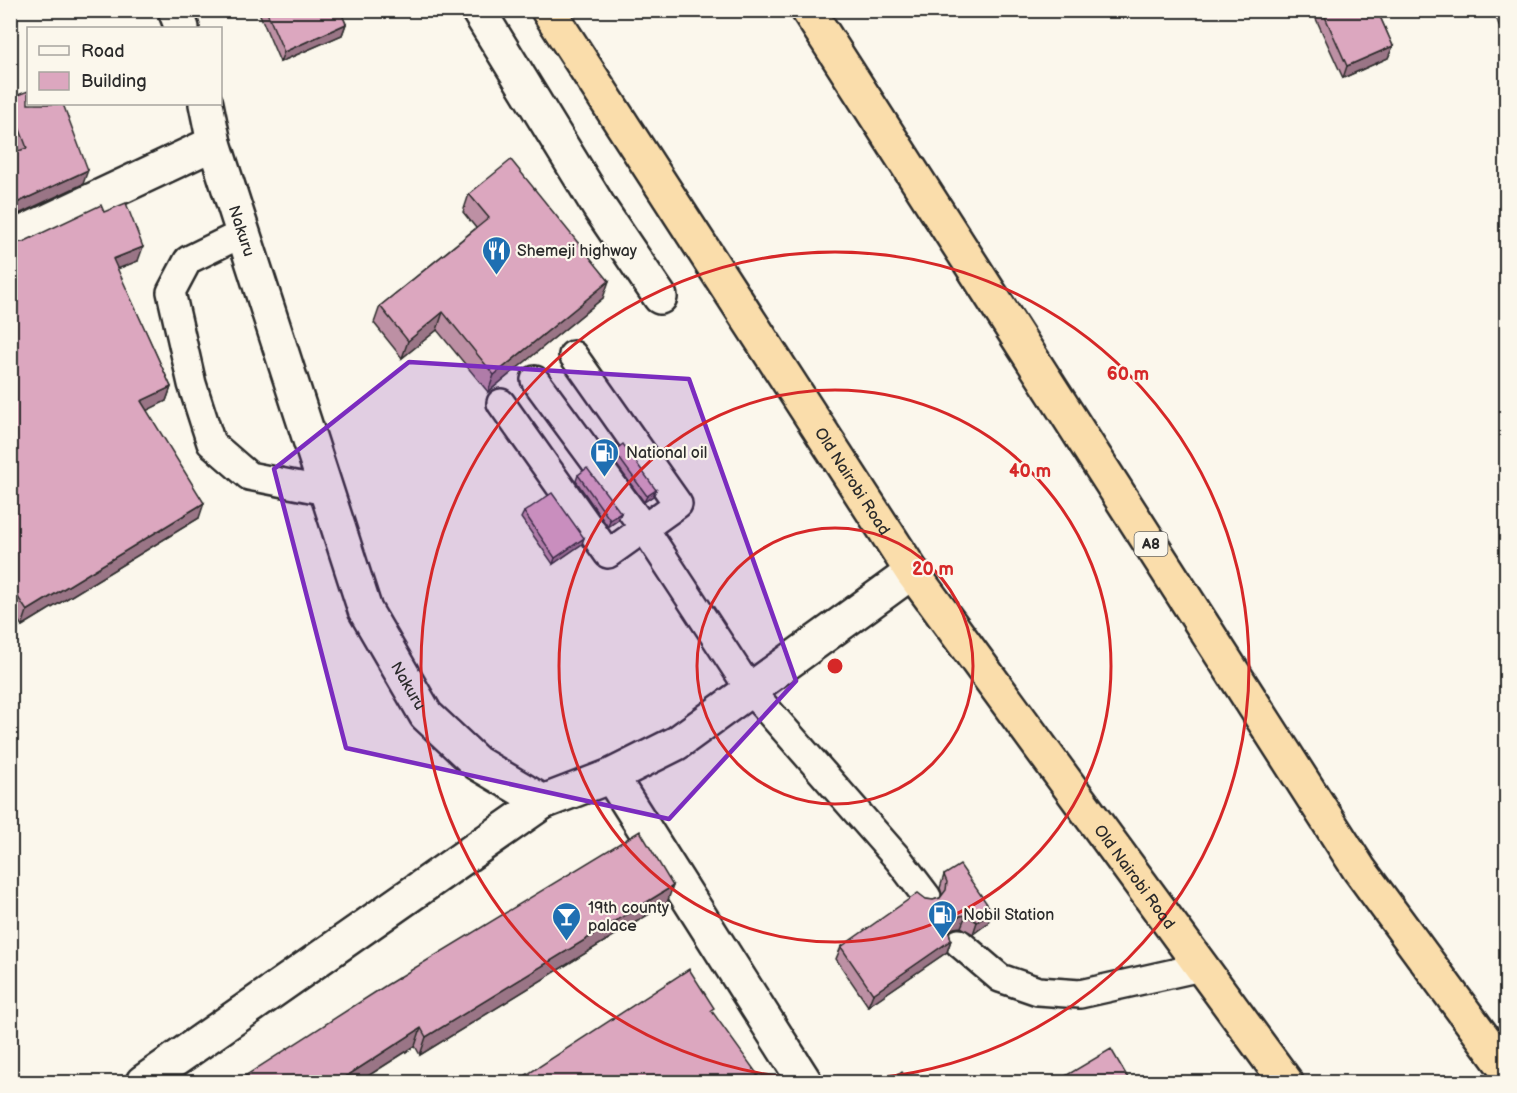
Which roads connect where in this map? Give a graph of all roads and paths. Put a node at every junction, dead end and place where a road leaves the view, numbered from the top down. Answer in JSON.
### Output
{"nodes":[{"id":1,"x":175,"y":10,"type":"edge"},
{"id":2,"x":478,"y":10,"type":"edge"},
{"id":3,"x":548,"y":10,"type":"edge"},
{"id":4,"x":808,"y":10,"type":"edge"},
{"id":5,"x":182,"y":27,"type":"edge"},
{"id":6,"x":206,"y":105,"type":"edge"},
{"id":7,"x":214,"y":143,"type":"junction"},
{"id":8,"x":243,"y":233,"type":"junction"},
{"id":9,"x":10,"y":239,"type":"edge"},
{"id":10,"x":660,"y":297,"type":"dead end"},
{"id":11,"x":573,"y":355,"type":"dead end"},
{"id":12,"x":535,"y":380,"type":"dead end"},
{"id":13,"x":501,"y":403,"type":"dead end"},
{"id":14,"x":326,"y":491,"type":"junction"},
{"id":15,"x":644,"y":528,"type":"junction"},
{"id":16,"x":912,"y":572,"type":"junction"},
{"id":17,"x":750,"y":690,"type":"junction"},
{"id":18,"x":611,"y":776,"type":"junction"},
{"id":19,"x":543,"y":802,"type":"junction"},
{"id":20,"x":927,"y":897,"type":"edge"},
{"id":21,"x":959,"y":943,"type":"dead end"},
{"id":22,"x":1201,"y":968,"type":"junction"},
{"id":23,"x":1506,"y":1069,"type":"edge"},
{"id":24,"x":143,"y":1083,"type":"edge"},
{"id":25,"x":805,"y":1083,"type":"edge"},
{"id":26,"x":1286,"y":1083,"type":"edge"}],
"edges":[{"from":1,"to":5,"type":"street"},
{"from":2,"to":10,"type":"street"},
{"from":3,"to":16,"type":"highway","name":"Old Nairobi Road"},
{"from":4,"to":23,"type":"highway","number":"A8"},
{"from":6,"to":7,"type":"street","name":"Nakuru"},
{"from":7,"to":8,"type":"street","name":"Nakuru"},
{"from":7,"to":9,"type":"street"},
{"from":8,"to":14,"type":"street","name":"Nakuru"},
{"from":8,"to":14,"type":"lane"},
{"from":11,"to":15,"type":"lane"},
{"from":12,"to":15,"type":"lane"},
{"from":13,"to":15,"type":"lane"},
{"from":14,"to":19,"type":"street","name":"Nakuru"},
{"from":15,"to":17,"type":"lane"},
{"from":16,"to":17,"type":"street"},
{"from":16,"to":22,"type":"highway","name":"Old Nairobi Road"},
{"from":17,"to":18,"type":"street"},
{"from":17,"to":20,"type":"lane"},
{"from":18,"to":19,"type":"street"},
{"from":18,"to":25,"type":"street"},
{"from":19,"to":24,"type":"street"},
{"from":21,"to":22,"type":"lane"},
{"from":22,"to":26,"type":"highway","name":"Old Nairobi Road"}]}
